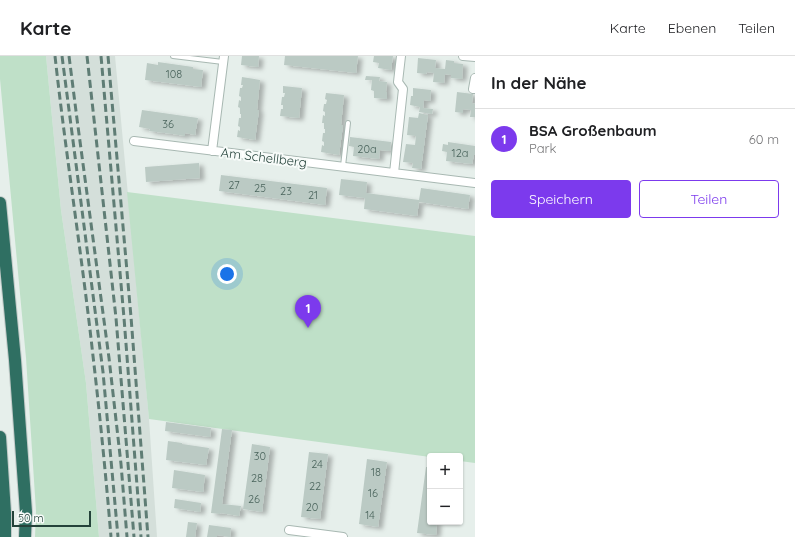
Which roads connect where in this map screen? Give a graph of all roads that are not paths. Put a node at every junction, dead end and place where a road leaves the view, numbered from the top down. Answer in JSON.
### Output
{"nodes":[{"id":1,"x":174,"y":56,"type":"edge"},
{"id":2,"x":401,"y":56,"type":"edge"},
{"id":3,"x":463,"y":56,"type":"edge"},
{"id":4,"x":475,"y":57,"type":"edge"},
{"id":5,"x":223,"y":59,"type":"edge"},
{"id":6,"x":475,"y":78,"type":"edge"},
{"id":7,"x":475,"y":89,"type":"edge"},
{"id":8,"x":348,"y":123,"type":"dead end"},
{"id":9,"x":134,"y":141,"type":"dead end"},
{"id":10,"x":212,"y":150,"type":"junction"},
{"id":11,"x":343,"y":166,"type":"junction"},
{"id":12,"x":394,"y":172,"type":"junction"},
{"id":13,"x":475,"y":183,"type":"edge"},
{"id":14,"x":0,"y":203,"type":"edge"},
{"id":15,"x":0,"y":437,"type":"edge"},
{"id":16,"x":289,"y":530,"type":"dead end"},
{"id":17,"x":5,"y":537,"type":"edge"},
{"id":18,"x":25,"y":537,"type":"edge"},
{"id":19,"x":343,"y":537,"type":"edge"}],
"edges":[{"from":1,"to":5,"type":"lane"},
{"from":2,"to":12,"type":"street"},
{"from":3,"to":4,"type":"street"},
{"from":5,"to":10,"type":"street"},
{"from":6,"to":7,"type":"street"},
{"from":8,"to":11,"type":"lane"},
{"from":9,"to":10,"type":"street","name":"Am Schellberg"},
{"from":10,"to":11,"type":"street","name":"Am Schellberg"},
{"from":11,"to":12,"type":"street","name":"Am Schellberg"},
{"from":12,"to":13,"type":"street","name":"Am Schellberg"},
{"from":14,"to":18,"type":"highway"},
{"from":15,"to":17,"type":"highway"},
{"from":16,"to":19,"type":"street"}]}
